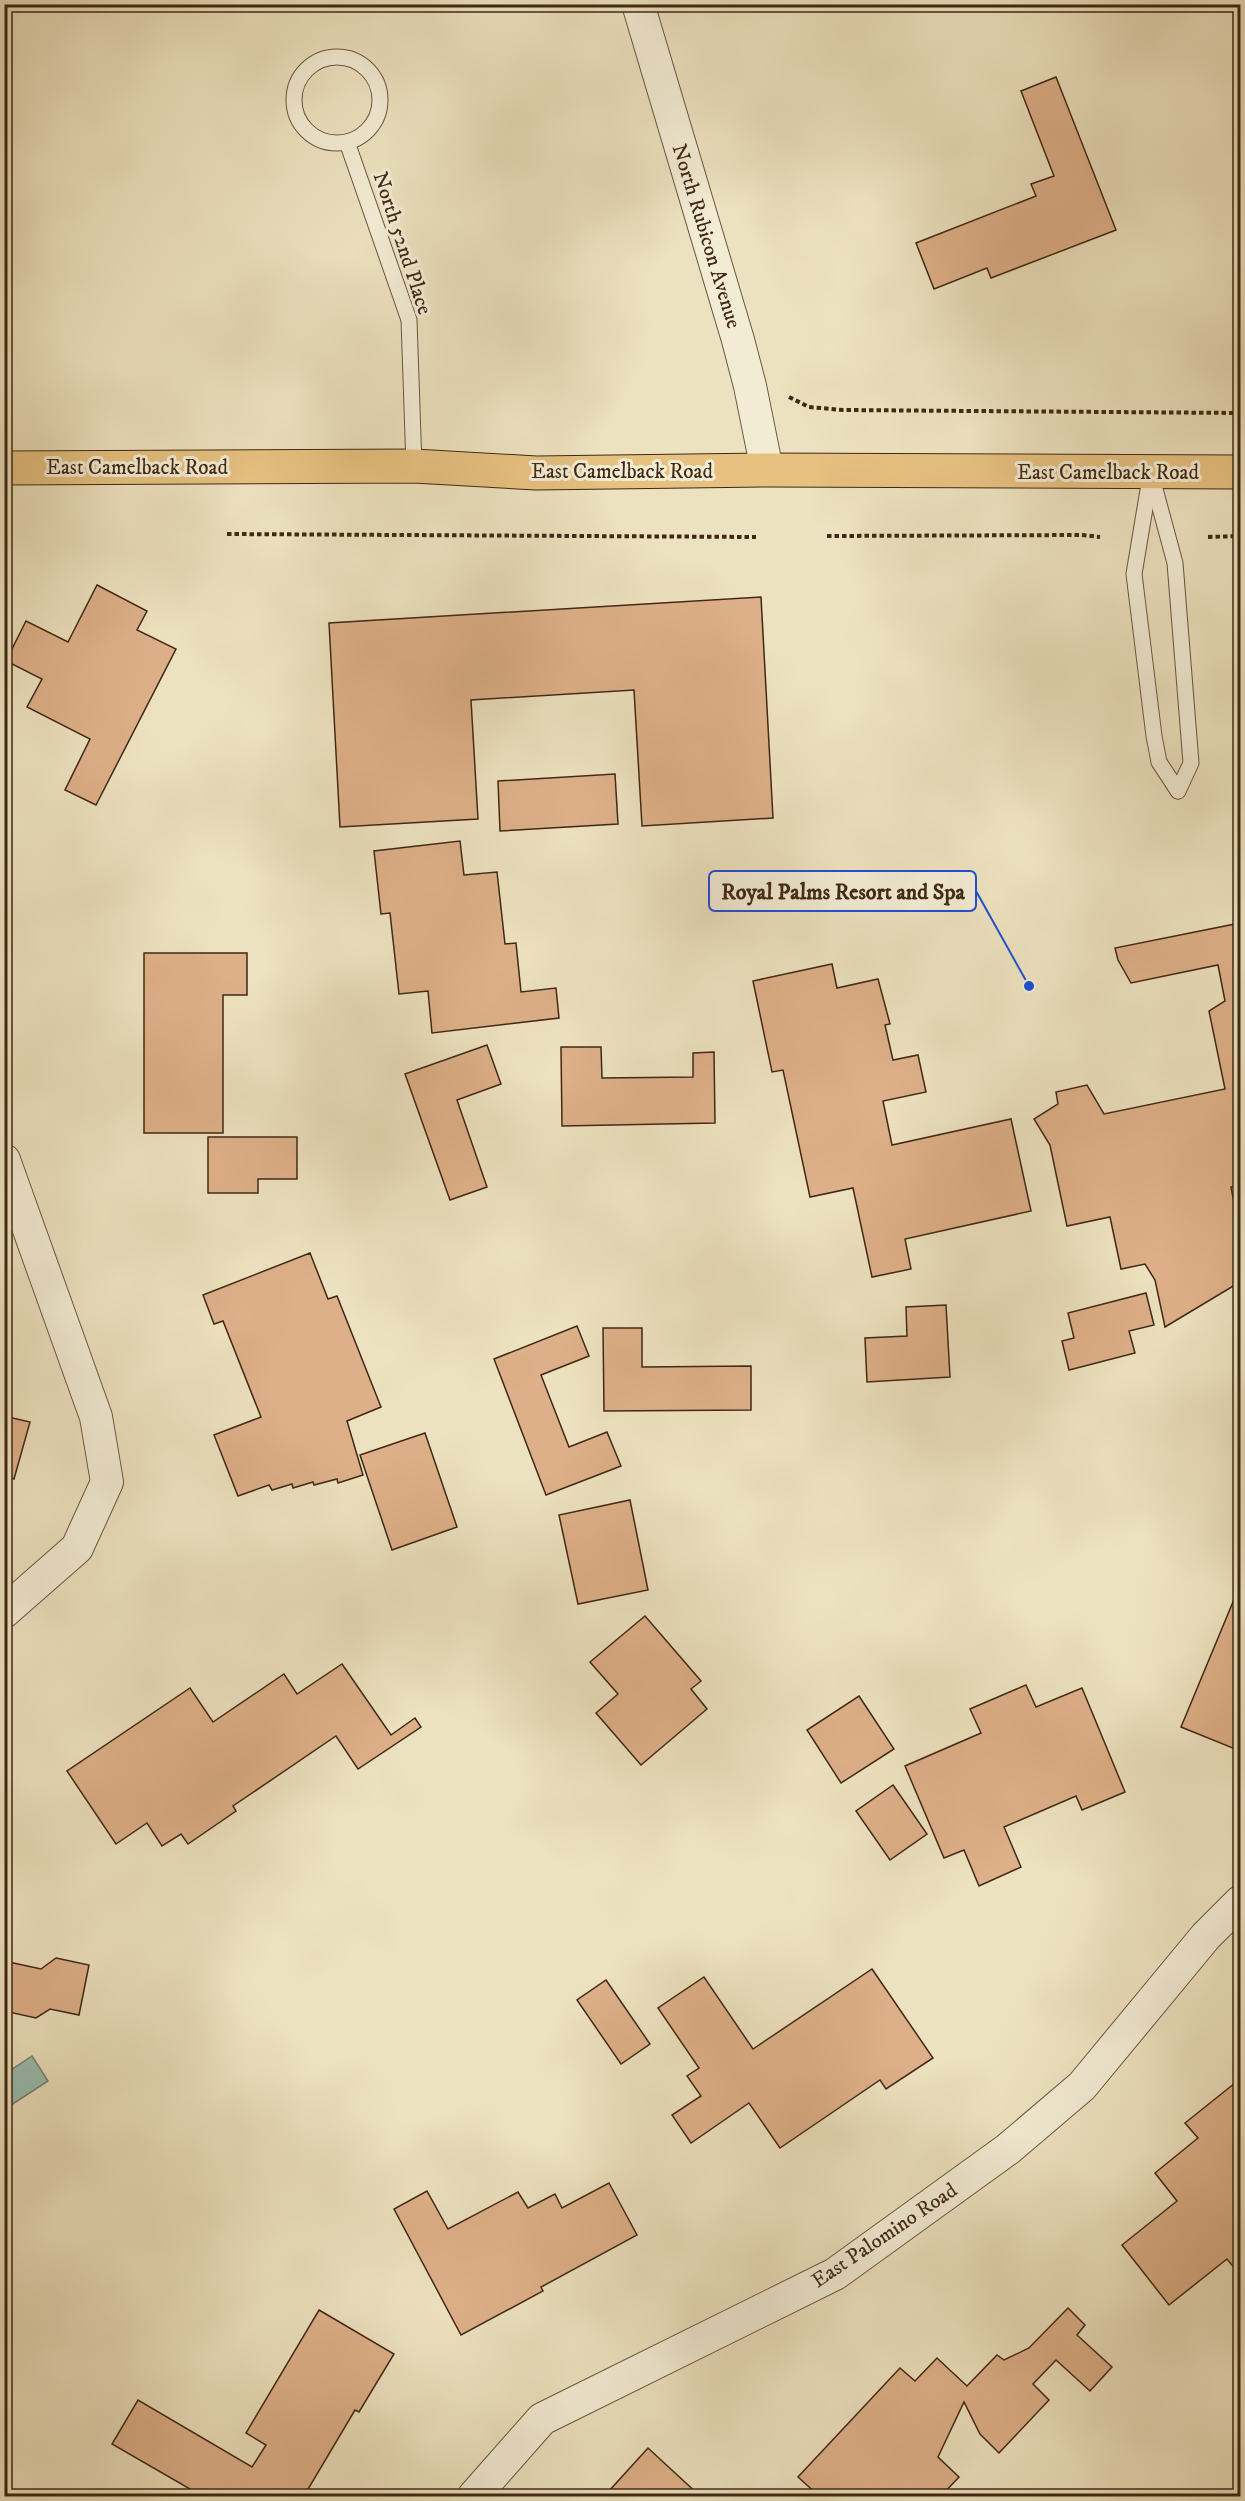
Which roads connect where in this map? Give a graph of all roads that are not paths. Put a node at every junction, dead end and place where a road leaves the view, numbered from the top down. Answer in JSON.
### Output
{"nodes":[{"id":1,"x":638,"y":4,"type":"edge"},
{"id":2,"x":347,"y":142,"type":"junction"},
{"id":3,"x":414,"y":466,"type":"junction"},
{"id":4,"x":4,"y":468,"type":"edge"},
{"id":5,"x":767,"y":470,"type":"junction"},
{"id":6,"x":1151,"y":472,"type":"junction"},
{"id":7,"x":1240,"y":472,"type":"edge"},
{"id":8,"x":4,"y":1160,"type":"edge"},
{"id":9,"x":4,"y":1612,"type":"edge"},
{"id":10,"x":1240,"y":1902,"type":"edge"},
{"id":11,"x":474,"y":2496,"type":"edge"}],
"edges":[{"from":1,"to":5,"type":"street","name":"North Rubicon Avenue"},
{"from":2,"to":2,"type":"lane"},
{"from":2,"to":3,"type":"lane","name":"North 52nd Place"},
{"from":3,"to":4,"type":"main road","name":"East Camelback Road"},
{"from":3,"to":5,"type":"main road","name":"East Camelback Road"},
{"from":5,"to":6,"type":"main road","name":"East Camelback Road"},
{"from":6,"to":6,"type":"lane"},
{"from":6,"to":7,"type":"main road","name":"East Camelback Road"},
{"from":8,"to":9,"type":"street"},
{"from":10,"to":11,"type":"street","name":"East Palomino Road"}]}
